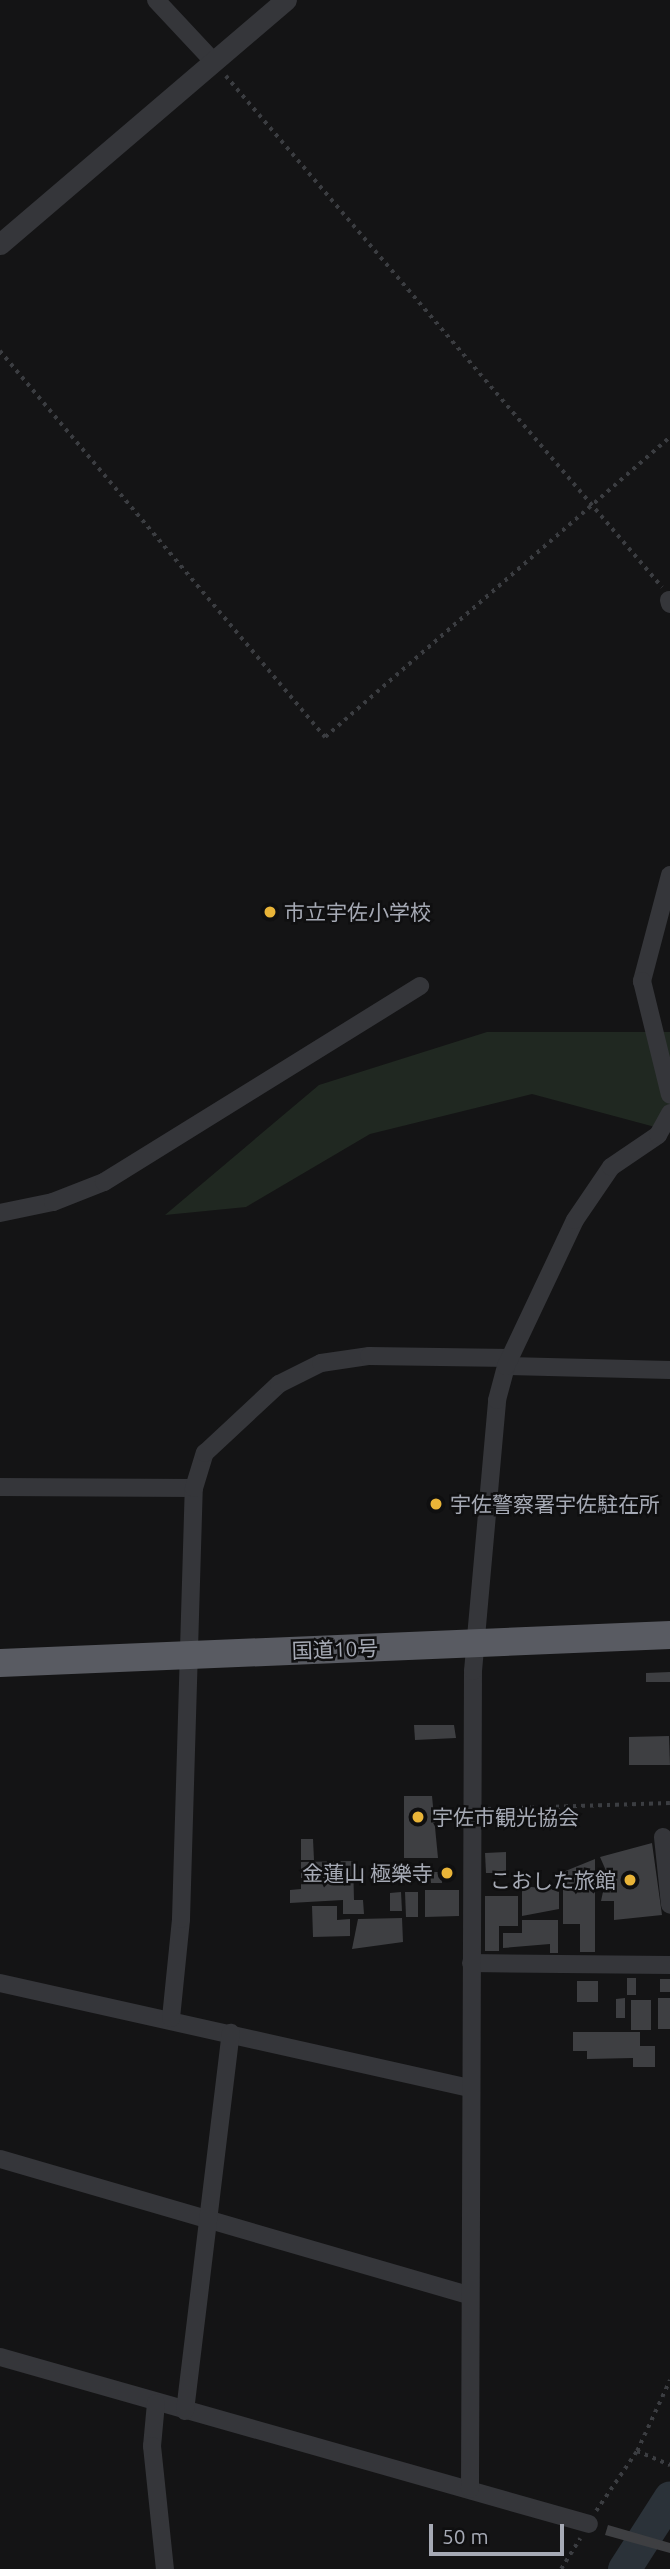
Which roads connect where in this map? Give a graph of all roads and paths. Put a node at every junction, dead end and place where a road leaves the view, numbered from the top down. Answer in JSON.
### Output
{"nodes":[{"id":1,"x":156,"y":0,"type":"edge"},
{"id":2,"x":286,"y":0,"type":"edge"},
{"id":3,"x":215,"y":63,"type":"junction"},
{"id":4,"x":0,"y":244,"type":"edge"},
{"id":5,"x":0,"y":351,"type":"edge"},
{"id":6,"x":670,"y":437,"type":"edge"},
{"id":7,"x":594,"y":504,"type":"junction"},
{"id":8,"x":669,"y":602,"type":"edge"},
{"id":9,"x":670,"y":875,"type":"edge"},
{"id":10,"x":420,"y":986,"type":"dead end"},
{"id":11,"x":670,"y":1095,"type":"edge"},
{"id":12,"x":670,"y":1113,"type":"edge"},
{"id":13,"x":0,"y":1213,"type":"edge"},
{"id":14,"x":508,"y":1362,"type":"junction"},
{"id":15,"x":670,"y":1370,"type":"edge"},
{"id":16,"x":0,"y":1487,"type":"edge"},
{"id":17,"x":194,"y":1488,"type":"junction"},
{"id":18,"x":670,"y":1635,"type":"edge"},
{"id":19,"x":474,"y":1643,"type":"junction"},
{"id":20,"x":191,"y":1655,"type":"junction"},
{"id":21,"x":0,"y":1663,"type":"edge"},
{"id":22,"x":670,"y":1803,"type":"edge"},
{"id":23,"x":472,"y":1809,"type":"junction"},
{"id":24,"x":663,"y":1837,"type":"dead end"},
{"id":25,"x":670,"y":1905,"type":"edge"},
{"id":26,"x":471,"y":1963,"type":"junction"},
{"id":27,"x":670,"y":1965,"type":"edge"},
{"id":28,"x":0,"y":1983,"type":"edge"},
{"id":29,"x":171,"y":2018,"type":"junction"},
{"id":30,"x":231,"y":2033,"type":"junction"},
{"id":31,"x":470,"y":2088,"type":"junction"},
{"id":32,"x":0,"y":2159,"type":"edge"},
{"id":33,"x":209,"y":2217,"type":"junction"},
{"id":34,"x":469,"y":2295,"type":"junction"},
{"id":35,"x":0,"y":2357,"type":"edge"},
{"id":36,"x":670,"y":2380,"type":"edge"},
{"id":37,"x":156,"y":2403,"type":"junction"},
{"id":38,"x":185,"y":2412,"type":"junction"},
{"id":39,"x":637,"y":2451,"type":"junction"},
{"id":40,"x":670,"y":2465,"type":"edge"},
{"id":41,"x":470,"y":2489,"type":"junction"},
{"id":42,"x":589,"y":2524,"type":"junction"},
{"id":43,"x":165,"y":2569,"type":"edge"},
{"id":44,"x":561,"y":2569,"type":"edge"}],
"edges":[{"from":1,"to":3,"type":"street"},
{"from":2,"to":3,"type":"street"},
{"from":3,"to":4,"type":"street"},
{"from":3,"to":7,"type":"path"},
{"from":5,"to":7,"type":"path"},
{"from":6,"to":7,"type":"path"},
{"from":7,"to":8,"type":"path"},
{"from":9,"to":11,"type":"street"},
{"from":10,"to":13,"type":"street"},
{"from":12,"to":14,"type":"street"},
{"from":14,"to":15,"type":"street"},
{"from":14,"to":17,"type":"street"},
{"from":14,"to":19,"type":"street"},
{"from":16,"to":17,"type":"street"},
{"from":17,"to":20,"type":"street"},
{"from":18,"to":19,"type":"highway","name":"国道10号"},
{"from":19,"to":20,"type":"highway","name":"国道10号"},
{"from":19,"to":23,"type":"street"},
{"from":20,"to":21,"type":"highway","name":"国道10号"},
{"from":20,"to":29,"type":"street"},
{"from":22,"to":23,"type":"path"},
{"from":23,"to":26,"type":"street"},
{"from":24,"to":25,"type":"street"},
{"from":26,"to":27,"type":"street"},
{"from":26,"to":31,"type":"street"},
{"from":28,"to":29,"type":"street"},
{"from":29,"to":30,"type":"street"},
{"from":30,"to":31,"type":"street"},
{"from":30,"to":33,"type":"street"},
{"from":31,"to":34,"type":"street"},
{"from":32,"to":33,"type":"street"},
{"from":33,"to":34,"type":"street"},
{"from":33,"to":38,"type":"street"},
{"from":34,"to":41,"type":"street"},
{"from":35,"to":37,"type":"street"},
{"from":36,"to":39,"type":"path"},
{"from":37,"to":38,"type":"street"},
{"from":37,"to":43,"type":"street"},
{"from":38,"to":41,"type":"street"},
{"from":39,"to":40,"type":"path"},
{"from":39,"to":42,"type":"path"},
{"from":41,"to":42,"type":"street"},
{"from":42,"to":44,"type":"path"}]}
